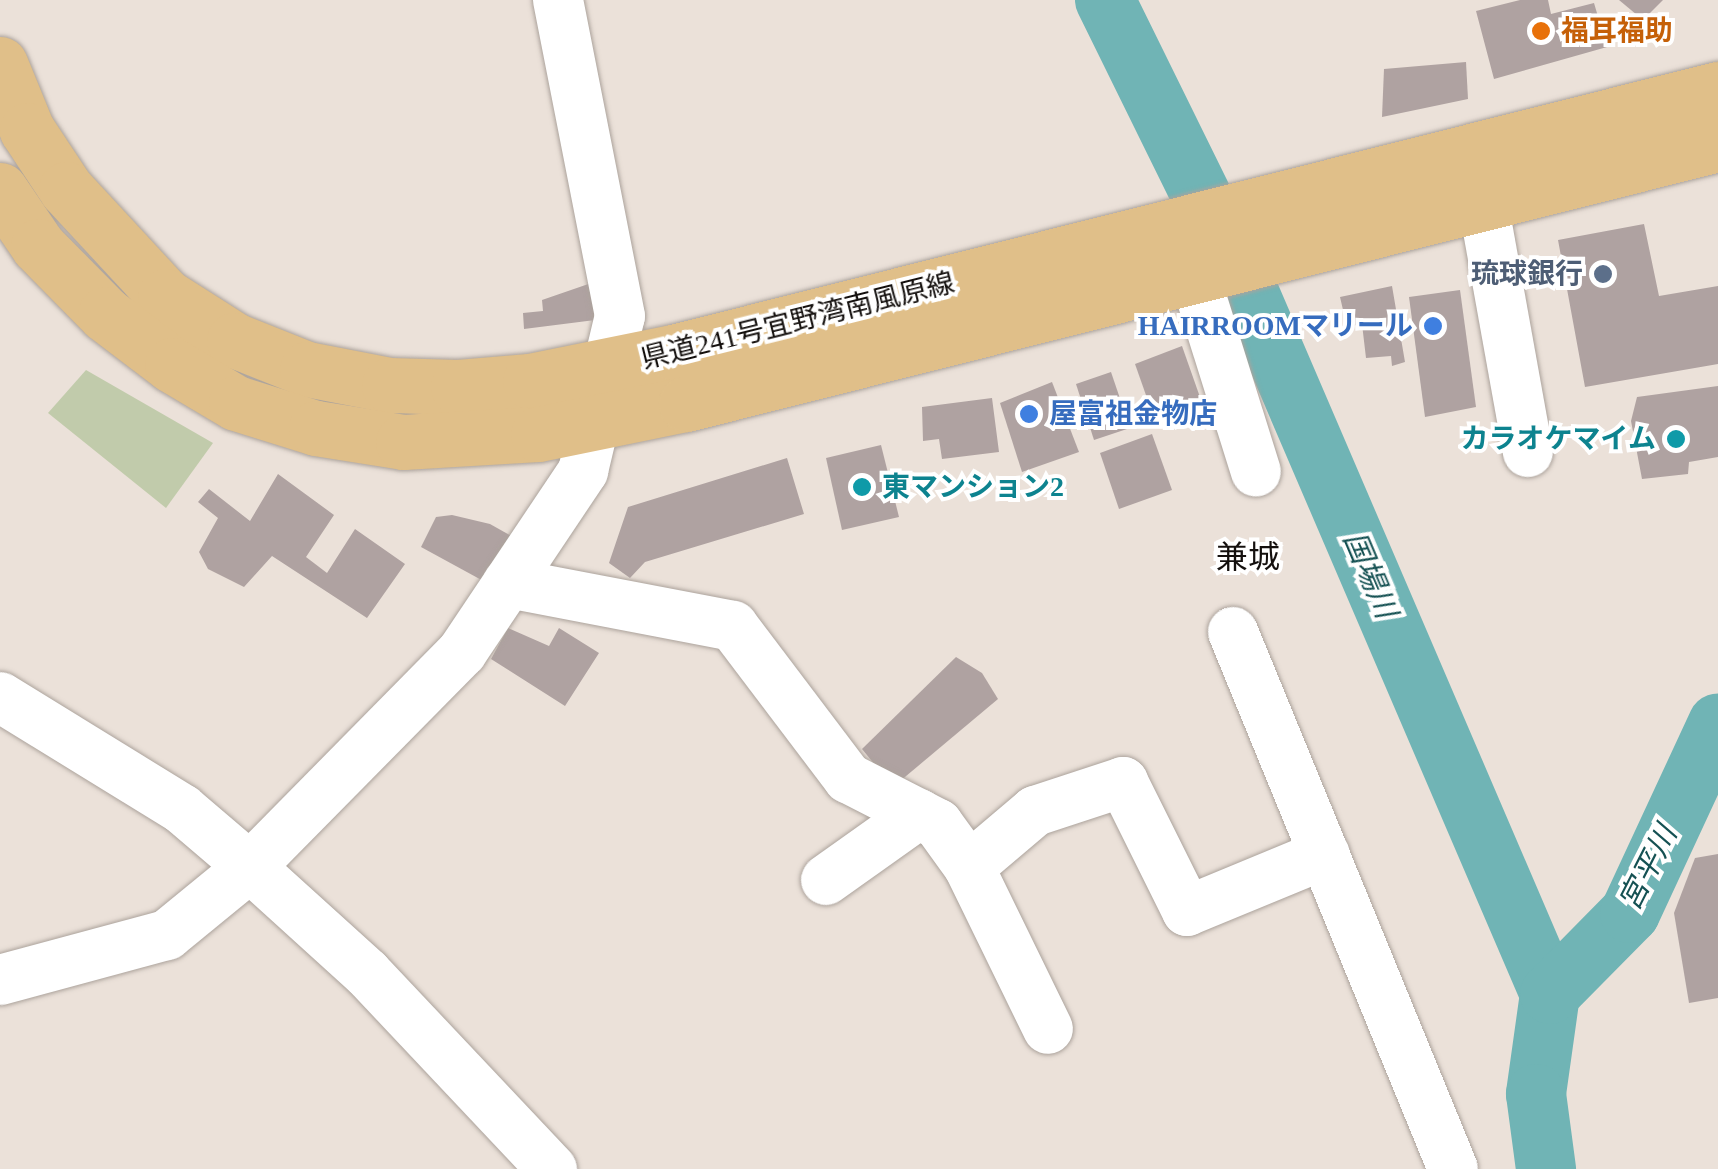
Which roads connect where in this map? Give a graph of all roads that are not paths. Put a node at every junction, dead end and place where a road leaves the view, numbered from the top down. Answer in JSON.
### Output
{"nodes":[{"id":1,"x":558,"y":0,"type":"edge"},
{"id":2,"x":0,"y":64,"type":"edge"},
{"id":3,"x":1718,"y":89,"type":"edge"},
{"id":4,"x":1718,"y":144,"type":"edge"},
{"id":5,"x":0,"y":190,"type":"edge"},
{"id":6,"x":1484,"y":208,"type":"junction"},
{"id":7,"x":1293,"y":225,"type":"junction"},
{"id":8,"x":1193,"y":258,"type":"junction"},
{"id":9,"x":610,"y":367,"type":"junction"},
{"id":10,"x":599,"y":422,"type":"junction"},
{"id":11,"x":1528,"y":452,"type":"dead end"},
{"id":12,"x":1256,"y":472,"type":"dead end"},
{"id":13,"x":508,"y":584,"type":"junction"},
{"id":14,"x":1233,"y":632,"type":"dead end"},
{"id":15,"x":0,"y":697,"type":"edge"},
{"id":16,"x":918,"y":814,"type":"junction"},
{"id":17,"x":1326,"y":854,"type":"junction"},
{"id":18,"x":968,"y":866,"type":"junction"},
{"id":19,"x":250,"y":867,"type":"junction"},
{"id":20,"x":826,"y":880,"type":"dead end"},
{"id":21,"x":0,"y":980,"type":"edge"},
{"id":22,"x":1048,"y":1028,"type":"dead end"},
{"id":23,"x":552,"y":1169,"type":"edge"},
{"id":24,"x":1452,"y":1169,"type":"edge"}],
"edges":[{"from":1,"to":9,"type":"street"},
{"from":2,"to":9,"type":"main road","name":"県道241号宜野湾南風原線"},
{"from":3,"to":7,"type":"main road","name":"県道241号宜野湾南風原線"},
{"from":4,"to":6,"type":"main road","name":"県道241号宜野湾南風原線"},
{"from":5,"to":10,"type":"main road","name":"県道241号宜野湾南風原線"},
{"from":6,"to":7,"type":"main road","name":"県道241号宜野湾南風原線"},
{"from":6,"to":11,"type":"street"},
{"from":7,"to":8,"type":"main road","name":"県道241号宜野湾南風原線"},
{"from":8,"to":9,"type":"main road","name":"県道241号宜野湾南風原線"},
{"from":8,"to":10,"type":"main road","name":"県道241号宜野湾南風原線"},
{"from":8,"to":12,"type":"street"},
{"from":9,"to":10,"type":"street"},
{"from":10,"to":13,"type":"street"},
{"from":13,"to":16,"type":"street"},
{"from":13,"to":19,"type":"street"},
{"from":14,"to":17,"type":"street"},
{"from":15,"to":19,"type":"street"},
{"from":16,"to":18,"type":"street"},
{"from":16,"to":20,"type":"street"},
{"from":17,"to":18,"type":"street"},
{"from":17,"to":24,"type":"street"},
{"from":18,"to":22,"type":"street"},
{"from":19,"to":21,"type":"street"},
{"from":19,"to":23,"type":"street"}]}
